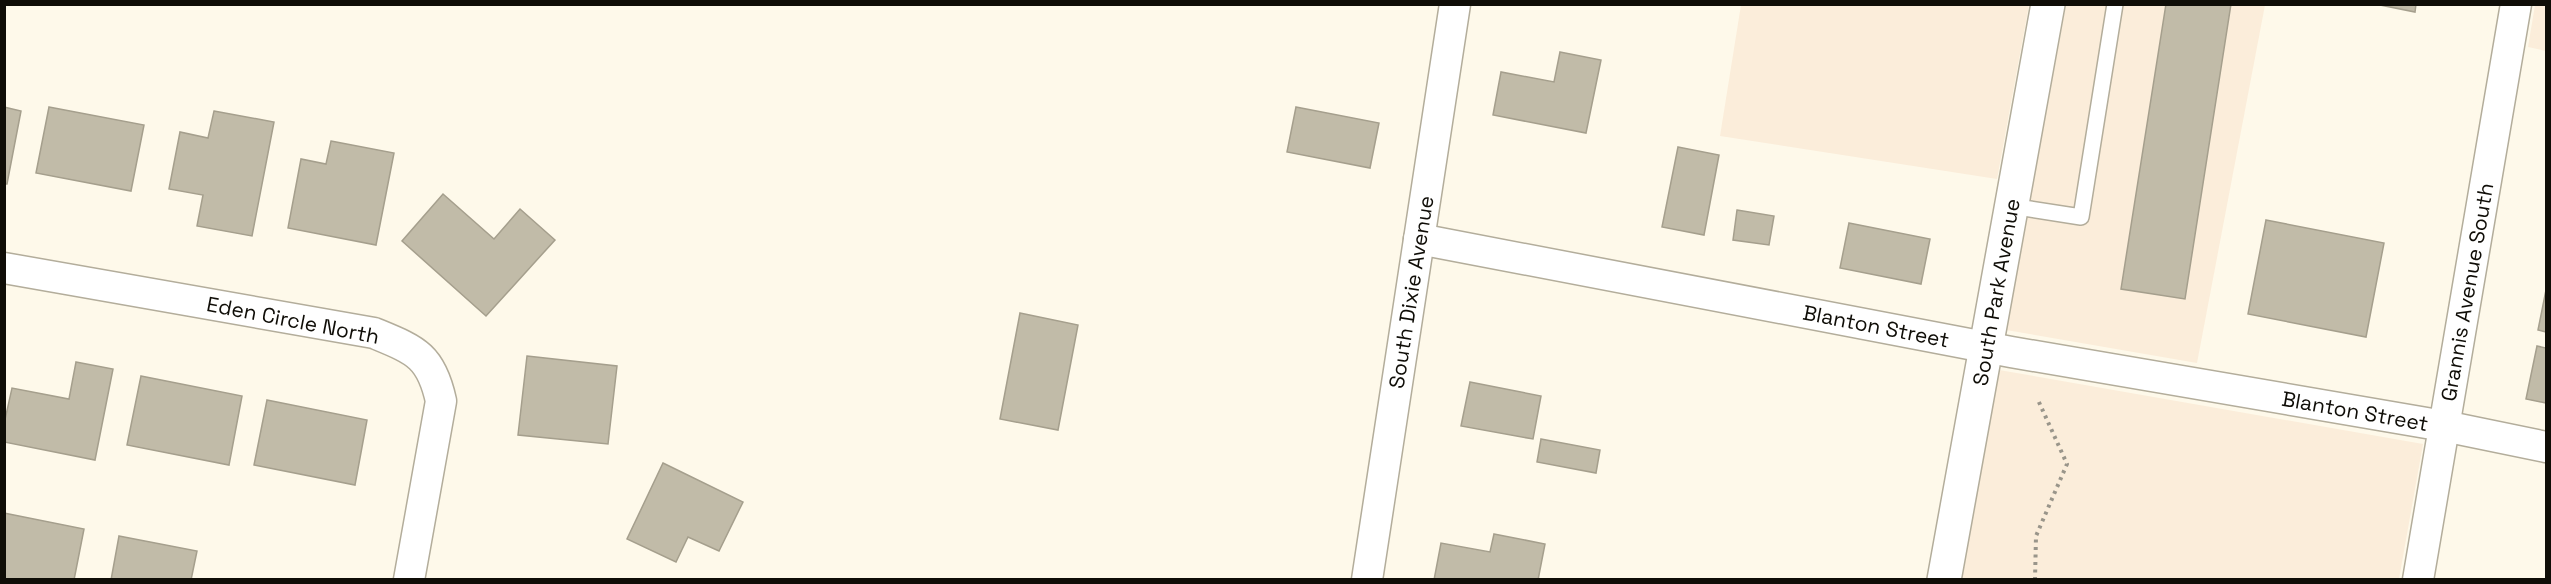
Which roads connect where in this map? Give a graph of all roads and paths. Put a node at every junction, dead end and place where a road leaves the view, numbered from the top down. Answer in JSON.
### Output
{"nodes":[{"id":1,"x":1455,"y":4,"type":"edge"},
{"id":2,"x":2048,"y":4,"type":"edge"},
{"id":3,"x":2115,"y":4,"type":"edge"},
{"id":4,"x":2516,"y":4,"type":"edge"},
{"id":5,"x":2011,"y":206,"type":"junction"},
{"id":6,"x":1419,"y":239,"type":"junction"},
{"id":7,"x":4,"y":268,"type":"edge"},
{"id":8,"x":1985,"y":346,"type":"junction"},
{"id":9,"x":2038,"y":400,"type":"dead end"},
{"id":10,"x":2444,"y":426,"type":"junction"},
{"id":11,"x":2547,"y":447,"type":"edge"},
{"id":12,"x":409,"y":579,"type":"edge"},
{"id":13,"x":1367,"y":579,"type":"edge"},
{"id":14,"x":1944,"y":579,"type":"edge"},
{"id":15,"x":2035,"y":579,"type":"edge"},
{"id":16,"x":2418,"y":579,"type":"edge"}],
"edges":[{"from":1,"to":6,"type":"street","name":"South Dixie Avenue"},
{"from":2,"to":5,"type":"street","name":"South Park Avenue"},
{"from":3,"to":5,"type":"lane"},
{"from":4,"to":10,"type":"street","name":"Grannis Avenue South"},
{"from":5,"to":8,"type":"street","name":"South Park Avenue"},
{"from":6,"to":8,"type":"street","name":"Blanton Street"},
{"from":6,"to":13,"type":"street","name":"South Dixie Avenue"},
{"from":7,"to":12,"type":"street","name":"Eden Circle North"},
{"from":8,"to":10,"type":"street","name":"Blanton Street"},
{"from":8,"to":14,"type":"street","name":"South Park Avenue"},
{"from":9,"to":15,"type":"path"},
{"from":10,"to":11,"type":"street","name":"Blanton Street"},
{"from":10,"to":16,"type":"street","name":"Grannis Avenue South"}]}
